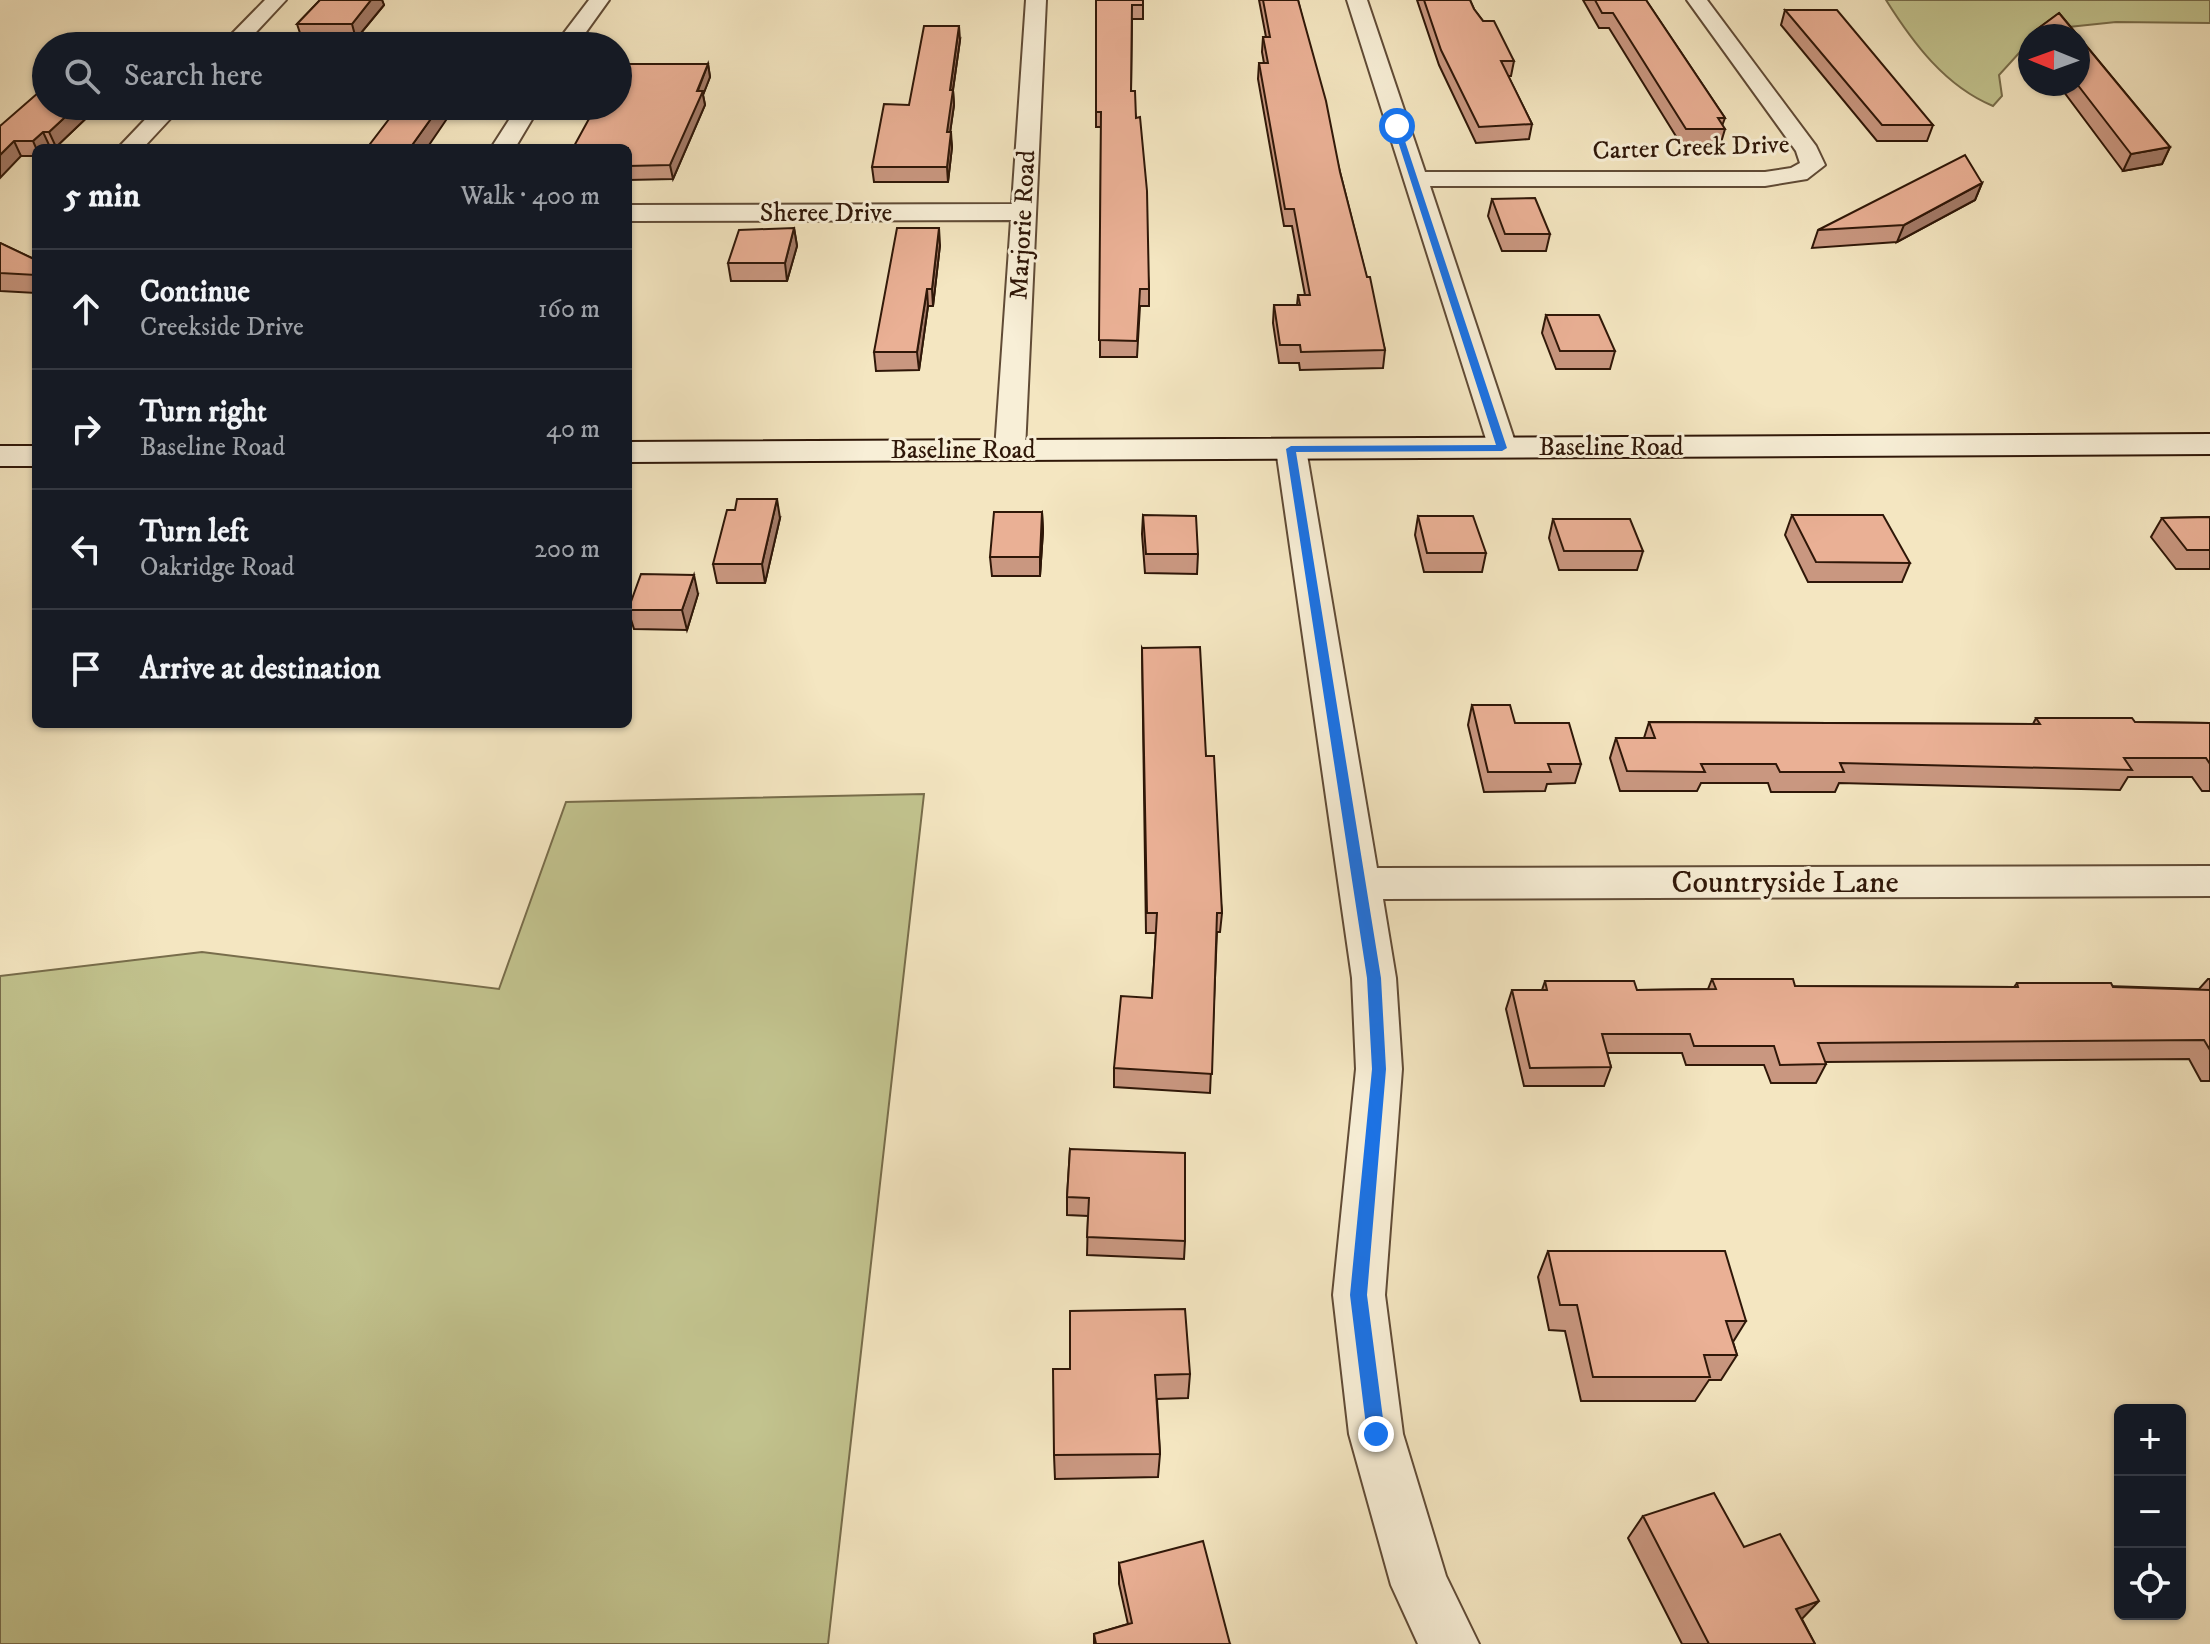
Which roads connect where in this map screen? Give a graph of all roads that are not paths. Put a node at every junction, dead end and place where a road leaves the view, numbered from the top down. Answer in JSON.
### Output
{"nodes":[{"id":1,"x":276,"y":0,"type":"edge"},
{"id":2,"x":599,"y":0,"type":"edge"},
{"id":3,"x":1036,"y":0,"type":"edge"},
{"id":4,"x":1357,"y":0,"type":"edge"},
{"id":5,"x":1697,"y":0,"type":"edge"},
{"id":6,"x":245,"y":32,"type":"edge"},
{"id":7,"x":575,"y":32,"type":"edge"},
{"id":8,"x":157,"y":120,"type":"edge"},
{"id":9,"x":520,"y":120,"type":"edge"},
{"id":10,"x":134,"y":144,"type":"edge"},
{"id":11,"x":505,"y":144,"type":"edge"},
{"id":12,"x":1414,"y":179,"type":"junction"},
{"id":13,"x":1024,"y":212,"type":"junction"},
{"id":14,"x":632,"y":213,"type":"edge"},
{"id":15,"x":2210,"y":444,"type":"edge"},
{"id":16,"x":1502,"y":448,"type":"junction"},
{"id":17,"x":1291,"y":449,"type":"junction"},
{"id":18,"x":1010,"y":450,"type":"junction"},
{"id":19,"x":632,"y":452,"type":"edge"},
{"id":20,"x":0,"y":456,"type":"edge"},
{"id":21,"x":32,"y":456,"type":"edge"},
{"id":22,"x":2210,"y":881,"type":"edge"},
{"id":23,"x":1360,"y":884,"type":"junction"},
{"id":24,"x":1449,"y":1644,"type":"edge"}],
"edges":[{"from":1,"to":6,"type":"street"},
{"from":2,"to":7,"type":"street"},
{"from":3,"to":13,"type":"street","name":"Marjorie Road"},
{"from":4,"to":12,"type":"street"},
{"from":5,"to":12,"type":"street","name":"Carter Creek Drive"},
{"from":8,"to":10,"type":"street"},
{"from":9,"to":11,"type":"street"},
{"from":12,"to":16,"type":"street"},
{"from":13,"to":14,"type":"street","name":"Sheree Drive"},
{"from":13,"to":18,"type":"street","name":"Marjorie Road"},
{"from":15,"to":16,"type":"street","name":"Baseline Road"},
{"from":16,"to":17,"type":"street","name":"Baseline Road"},
{"from":17,"to":18,"type":"street","name":"Baseline Road"},
{"from":17,"to":23,"type":"street"},
{"from":18,"to":19,"type":"street","name":"Baseline Road"},
{"from":20,"to":21,"type":"street"},
{"from":22,"to":23,"type":"street","name":"Countryside Lane"},
{"from":23,"to":24,"type":"street"}]}
